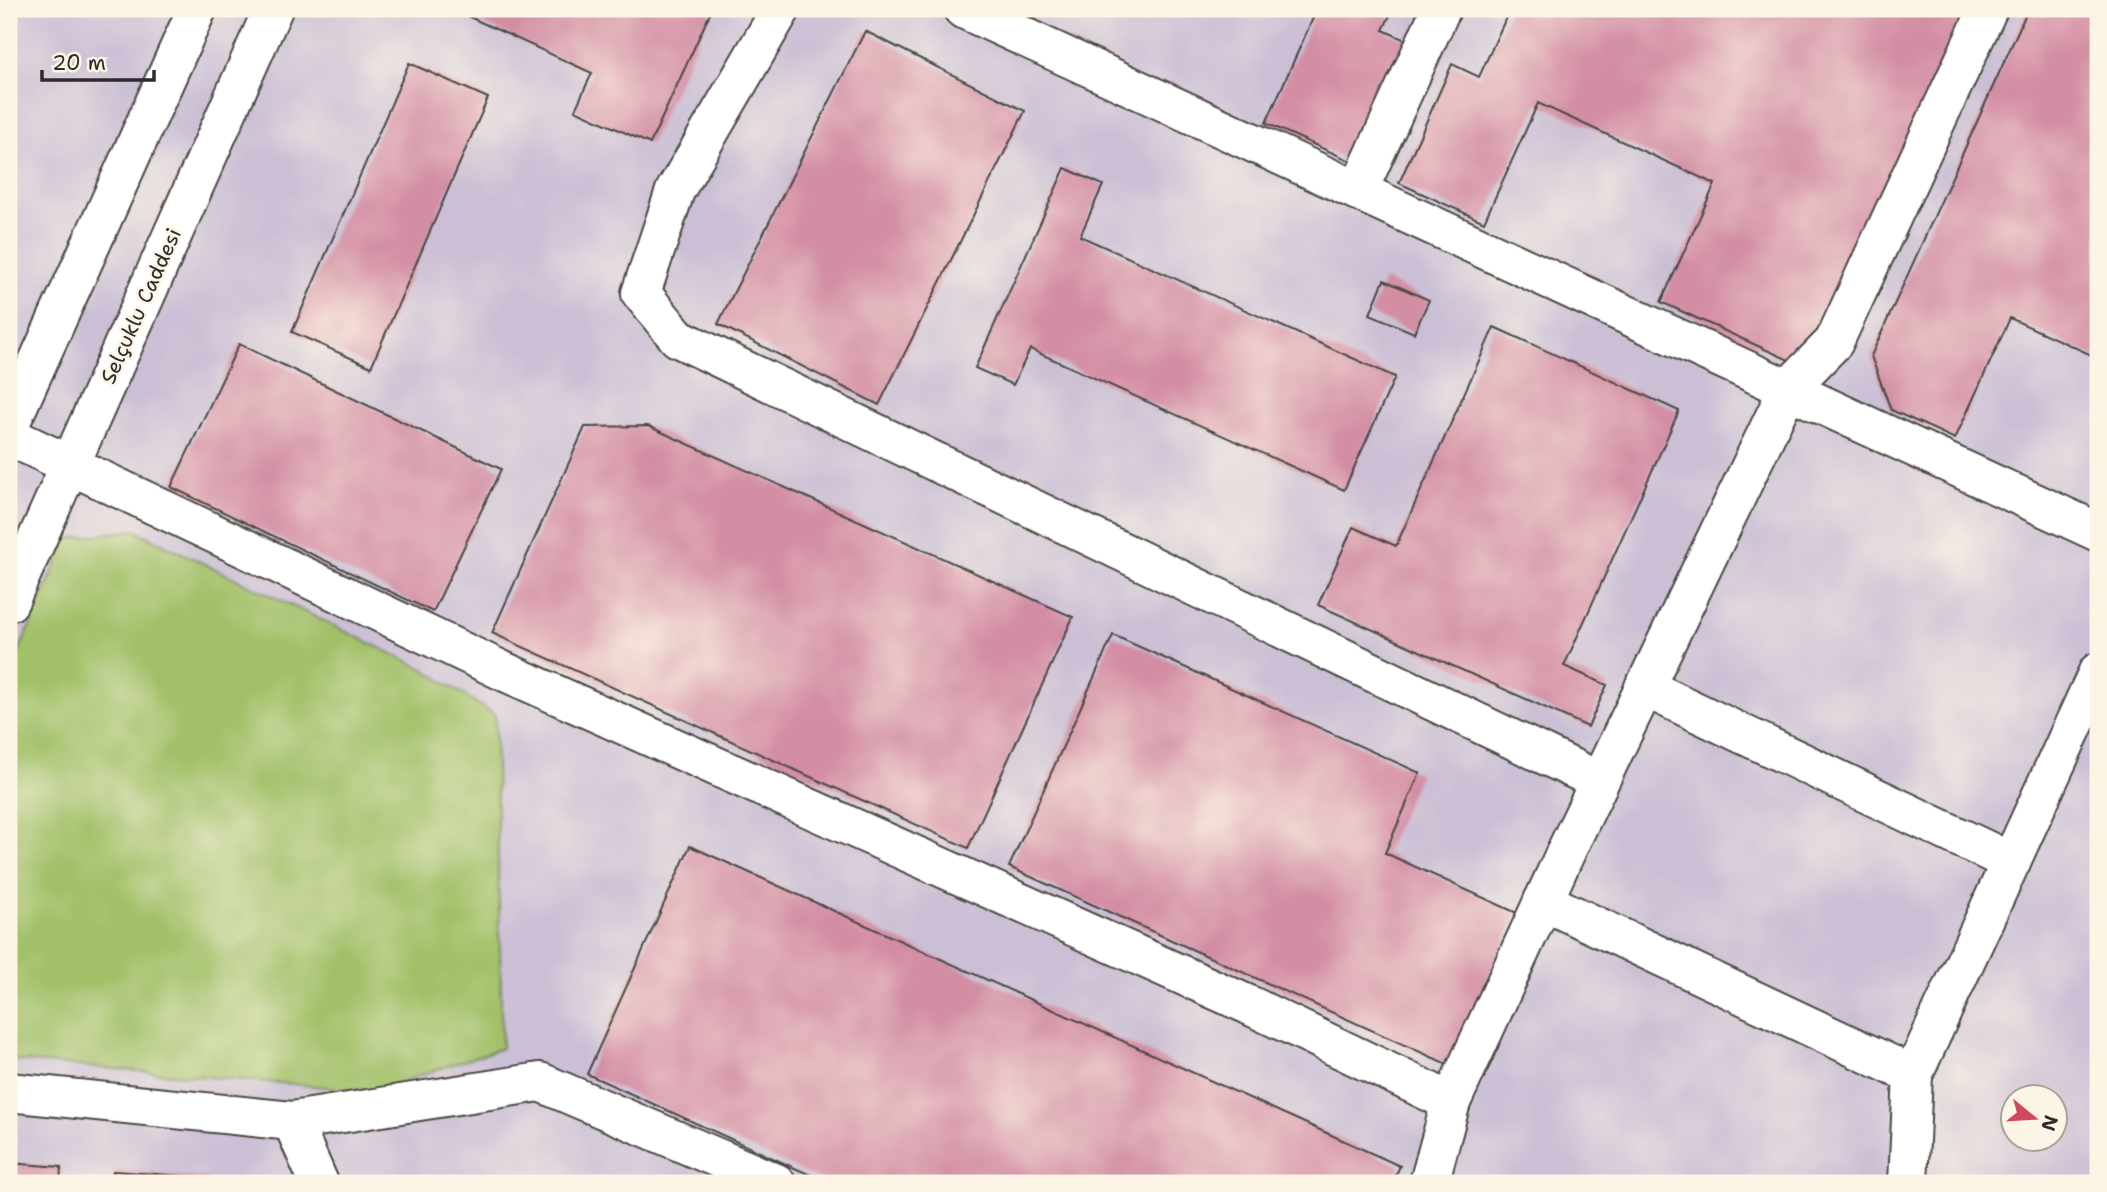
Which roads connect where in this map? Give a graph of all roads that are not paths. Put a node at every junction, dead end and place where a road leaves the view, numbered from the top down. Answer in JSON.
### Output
{"nodes":[{"id":1,"x":197,"y":9,"type":"edge"},
{"id":2,"x":273,"y":9,"type":"edge"},
{"id":3,"x":781,"y":9,"type":"edge"},
{"id":4,"x":963,"y":9,"type":"edge"},
{"id":5,"x":1441,"y":9,"type":"edge"},
{"id":6,"x":1988,"y":9,"type":"edge"},
{"id":7,"x":1358,"y":191,"type":"junction"},
{"id":8,"x":1788,"y":389,"type":"junction"},
{"id":9,"x":9,"y":426,"type":"edge"},
{"id":10,"x":9,"y":436,"type":"edge"},
{"id":11,"x":70,"y":465,"type":"junction"},
{"id":12,"x":2098,"y":532,"type":"edge"},
{"id":13,"x":9,"y":602,"type":"edge"},
{"id":14,"x":2098,"y":673,"type":"edge"},
{"id":15,"x":1644,"y":687,"type":"junction"},
{"id":16,"x":1599,"y":781,"type":"junction"},
{"id":17,"x":2011,"y":862,"type":"junction"},
{"id":18,"x":1543,"y":901,"type":"junction"},
{"id":19,"x":1913,"y":1075,"type":"junction"},
{"id":20,"x":9,"y":1092,"type":"edge"},
{"id":21,"x":1451,"y":1102,"type":"junction"},
{"id":22,"x":292,"y":1121,"type":"junction"},
{"id":23,"x":318,"y":1183,"type":"edge"},
{"id":24,"x":776,"y":1183,"type":"edge"},
{"id":25,"x":1429,"y":1183,"type":"edge"},
{"id":26,"x":1908,"y":1183,"type":"edge"}],
"edges":[{"from":1,"to":9,"type":"street"},
{"from":2,"to":11,"type":"street","name":"Selçuklu Caddesi"},
{"from":3,"to":16,"type":"street"},
{"from":4,"to":7,"type":"street"},
{"from":5,"to":7,"type":"street"},
{"from":6,"to":8,"type":"street"},
{"from":7,"to":8,"type":"street"},
{"from":8,"to":12,"type":"street"},
{"from":8,"to":15,"type":"street"},
{"from":10,"to":11,"type":"street"},
{"from":11,"to":13,"type":"street","name":"Selçuklu Caddesi"},
{"from":11,"to":21,"type":"street"},
{"from":14,"to":17,"type":"street"},
{"from":15,"to":16,"type":"street"},
{"from":15,"to":17,"type":"street"},
{"from":16,"to":18,"type":"street"},
{"from":17,"to":19,"type":"street"},
{"from":18,"to":19,"type":"street"},
{"from":18,"to":21,"type":"street"},
{"from":19,"to":26,"type":"street"},
{"from":20,"to":22,"type":"street"},
{"from":21,"to":25,"type":"street"},
{"from":22,"to":23,"type":"street"},
{"from":22,"to":24,"type":"street"}]}
